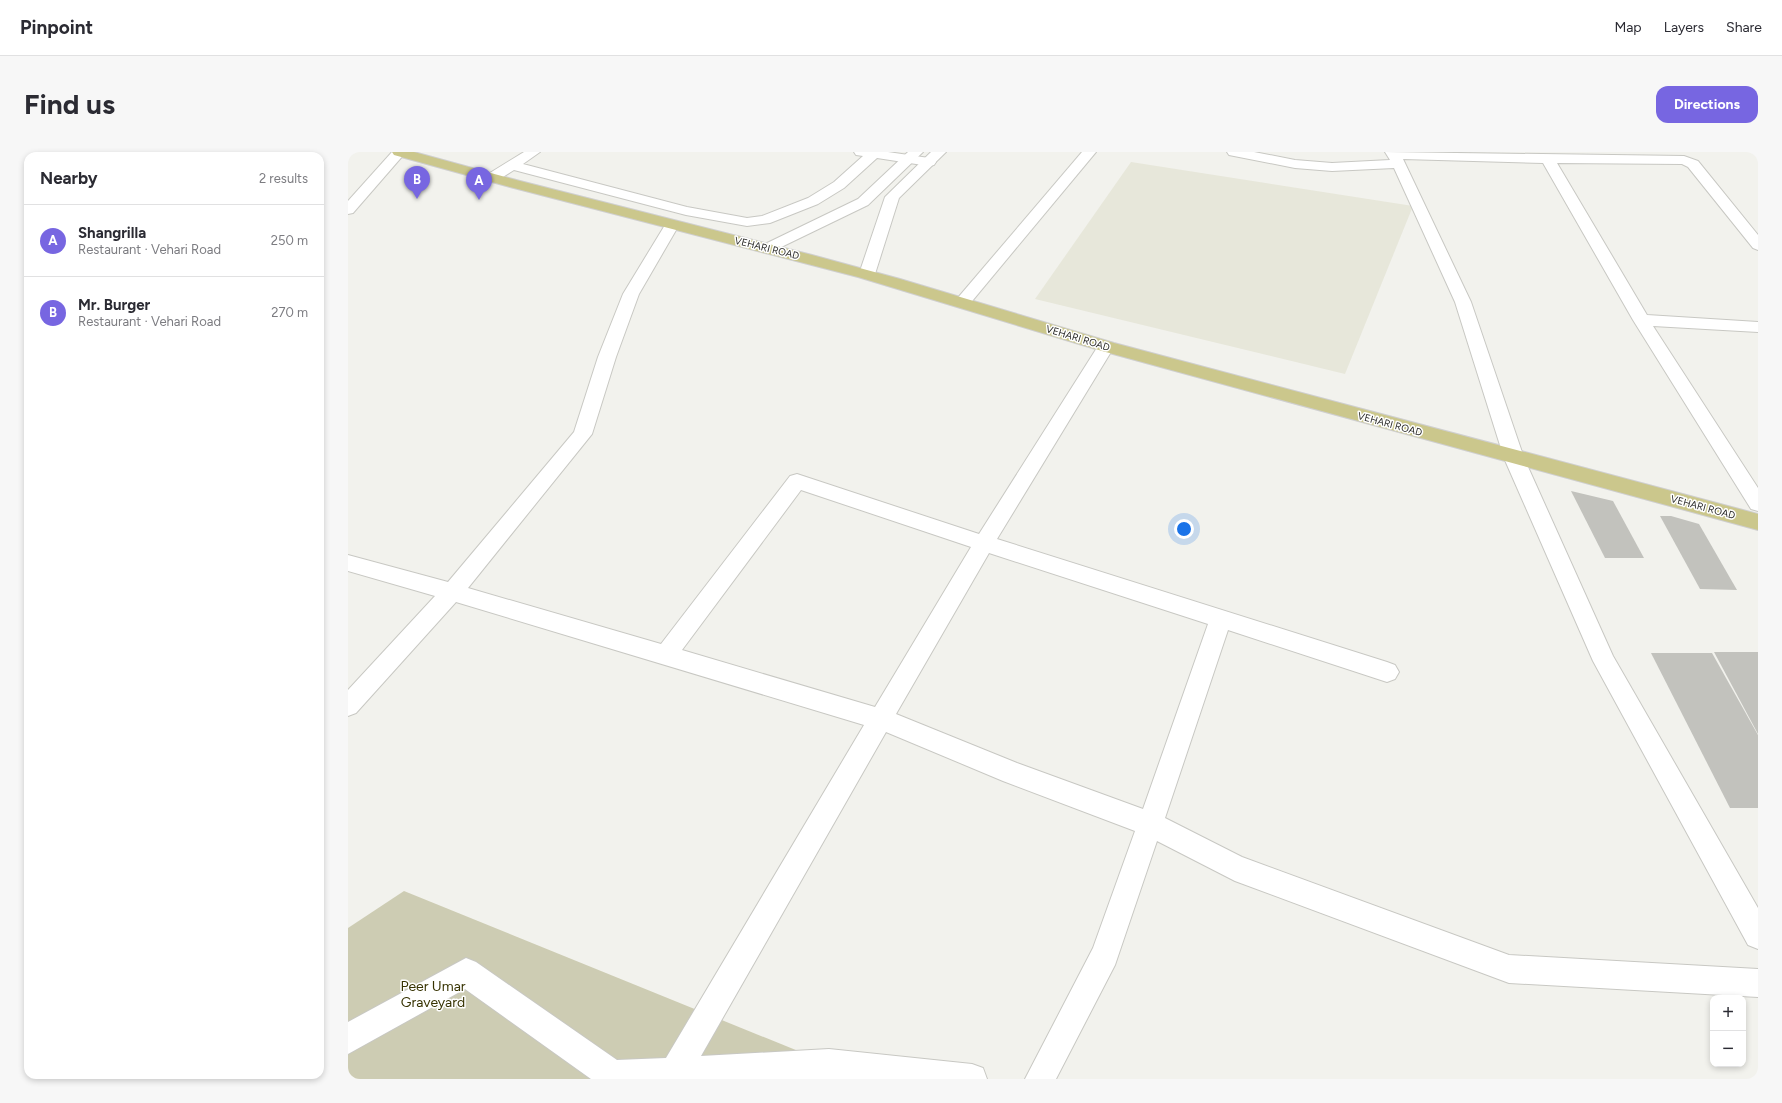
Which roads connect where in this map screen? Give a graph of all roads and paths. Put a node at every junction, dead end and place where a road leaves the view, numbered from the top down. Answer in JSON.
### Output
{"nodes":[{"id":1,"x":399,"y":152,"type":"edge"},
{"id":2,"x":533,"y":152,"type":"edge"},
{"id":3,"x":1089,"y":152,"type":"edge"},
{"id":4,"x":1234,"y":152,"type":"edge"},
{"id":5,"x":870,"y":153,"type":"edge"},
{"id":6,"x":913,"y":155,"type":"edge"},
{"id":7,"x":934,"y":157,"type":"edge"},
{"id":8,"x":1395,"y":157,"type":"edge"},
{"id":9,"x":1548,"y":159,"type":"junction"},
{"id":10,"x":512,"y":165,"type":"junction"},
{"id":11,"x":490,"y":179,"type":"junction"},
{"id":12,"x":348,"y":210,"type":"edge"},
{"id":13,"x":672,"y":225,"type":"junction"},
{"id":14,"x":1758,"y":246,"type":"edge"},
{"id":15,"x":768,"y":248,"type":"junction"},
{"id":16,"x":867,"y":274,"type":"junction"},
{"id":17,"x":962,"y":303,"type":"junction"},
{"id":18,"x":1641,"y":320,"type":"junction"},
{"id":19,"x":1758,"y":327,"type":"edge"},
{"id":20,"x":1106,"y":347,"type":"junction"},
{"id":21,"x":1514,"y":458,"type":"junction"},
{"id":22,"x":1758,"y":504,"type":"edge"},
{"id":23,"x":1758,"y":522,"type":"edge"},
{"id":24,"x":984,"y":544,"type":"junction"},
{"id":25,"x":348,"y":563,"type":"edge"},
{"id":26,"x":452,"y":592,"type":"junction"},
{"id":27,"x":1221,"y":619,"type":"junction"},
{"id":28,"x":666,"y":655,"type":"junction"},
{"id":29,"x":1387,"y":672,"type":"dead end"},
{"id":30,"x":348,"y":706,"type":"edge"},
{"id":31,"x":880,"y":719,"type":"junction"},
{"id":32,"x":1150,"y":824,"type":"junction"},
{"id":33,"x":1758,"y":936,"type":"edge"},
{"id":34,"x":1758,"y":983,"type":"edge"},
{"id":35,"x":348,"y":1039,"type":"edge"},
{"id":36,"x":675,"y":1072,"type":"junction"},
{"id":37,"x":972,"y":1079,"type":"edge"},
{"id":38,"x":1040,"y":1079,"type":"edge"}],
"edges":[{"from":1,"to":11,"type":"main road","name":"VEHARI ROAD"},
{"from":1,"to":12,"type":"street"},
{"from":2,"to":10,"type":"street"},
{"from":3,"to":17,"type":"street"},
{"from":4,"to":8,"type":"street"},
{"from":5,"to":6,"type":"street"},
{"from":5,"to":10,"type":"street"},
{"from":6,"to":7,"type":"street"},
{"from":6,"to":15,"type":"street"},
{"from":7,"to":16,"type":"street"},
{"from":8,"to":9,"type":"street"},
{"from":8,"to":21,"type":"street"},
{"from":9,"to":14,"type":"street"},
{"from":9,"to":18,"type":"street"},
{"from":10,"to":11,"type":"street"},
{"from":11,"to":13,"type":"main road","name":"VEHARI ROAD"},
{"from":13,"to":15,"type":"main road","name":"VEHARI ROAD"},
{"from":13,"to":26,"type":"street"},
{"from":15,"to":16,"type":"main road","name":"VEHARI ROAD"},
{"from":16,"to":17,"type":"main road","name":"VEHARI ROAD"},
{"from":17,"to":20,"type":"main road","name":"VEHARI ROAD"},
{"from":18,"to":19,"type":"street"},
{"from":18,"to":22,"type":"street"},
{"from":20,"to":21,"type":"main road","name":"VEHARI ROAD"},
{"from":20,"to":24,"type":"street"},
{"from":21,"to":23,"type":"main road","name":"VEHARI ROAD"},
{"from":21,"to":33,"type":"street"},
{"from":24,"to":27,"type":"street"},
{"from":24,"to":28,"type":"street"},
{"from":24,"to":31,"type":"street"},
{"from":25,"to":26,"type":"street"},
{"from":26,"to":28,"type":"street"},
{"from":26,"to":30,"type":"street"},
{"from":27,"to":29,"type":"street"},
{"from":27,"to":32,"type":"street"},
{"from":28,"to":31,"type":"street"},
{"from":31,"to":32,"type":"street"},
{"from":31,"to":36,"type":"street"},
{"from":32,"to":34,"type":"street"},
{"from":32,"to":38,"type":"street"},
{"from":35,"to":36,"type":"street"},
{"from":36,"to":37,"type":"street"}]}
